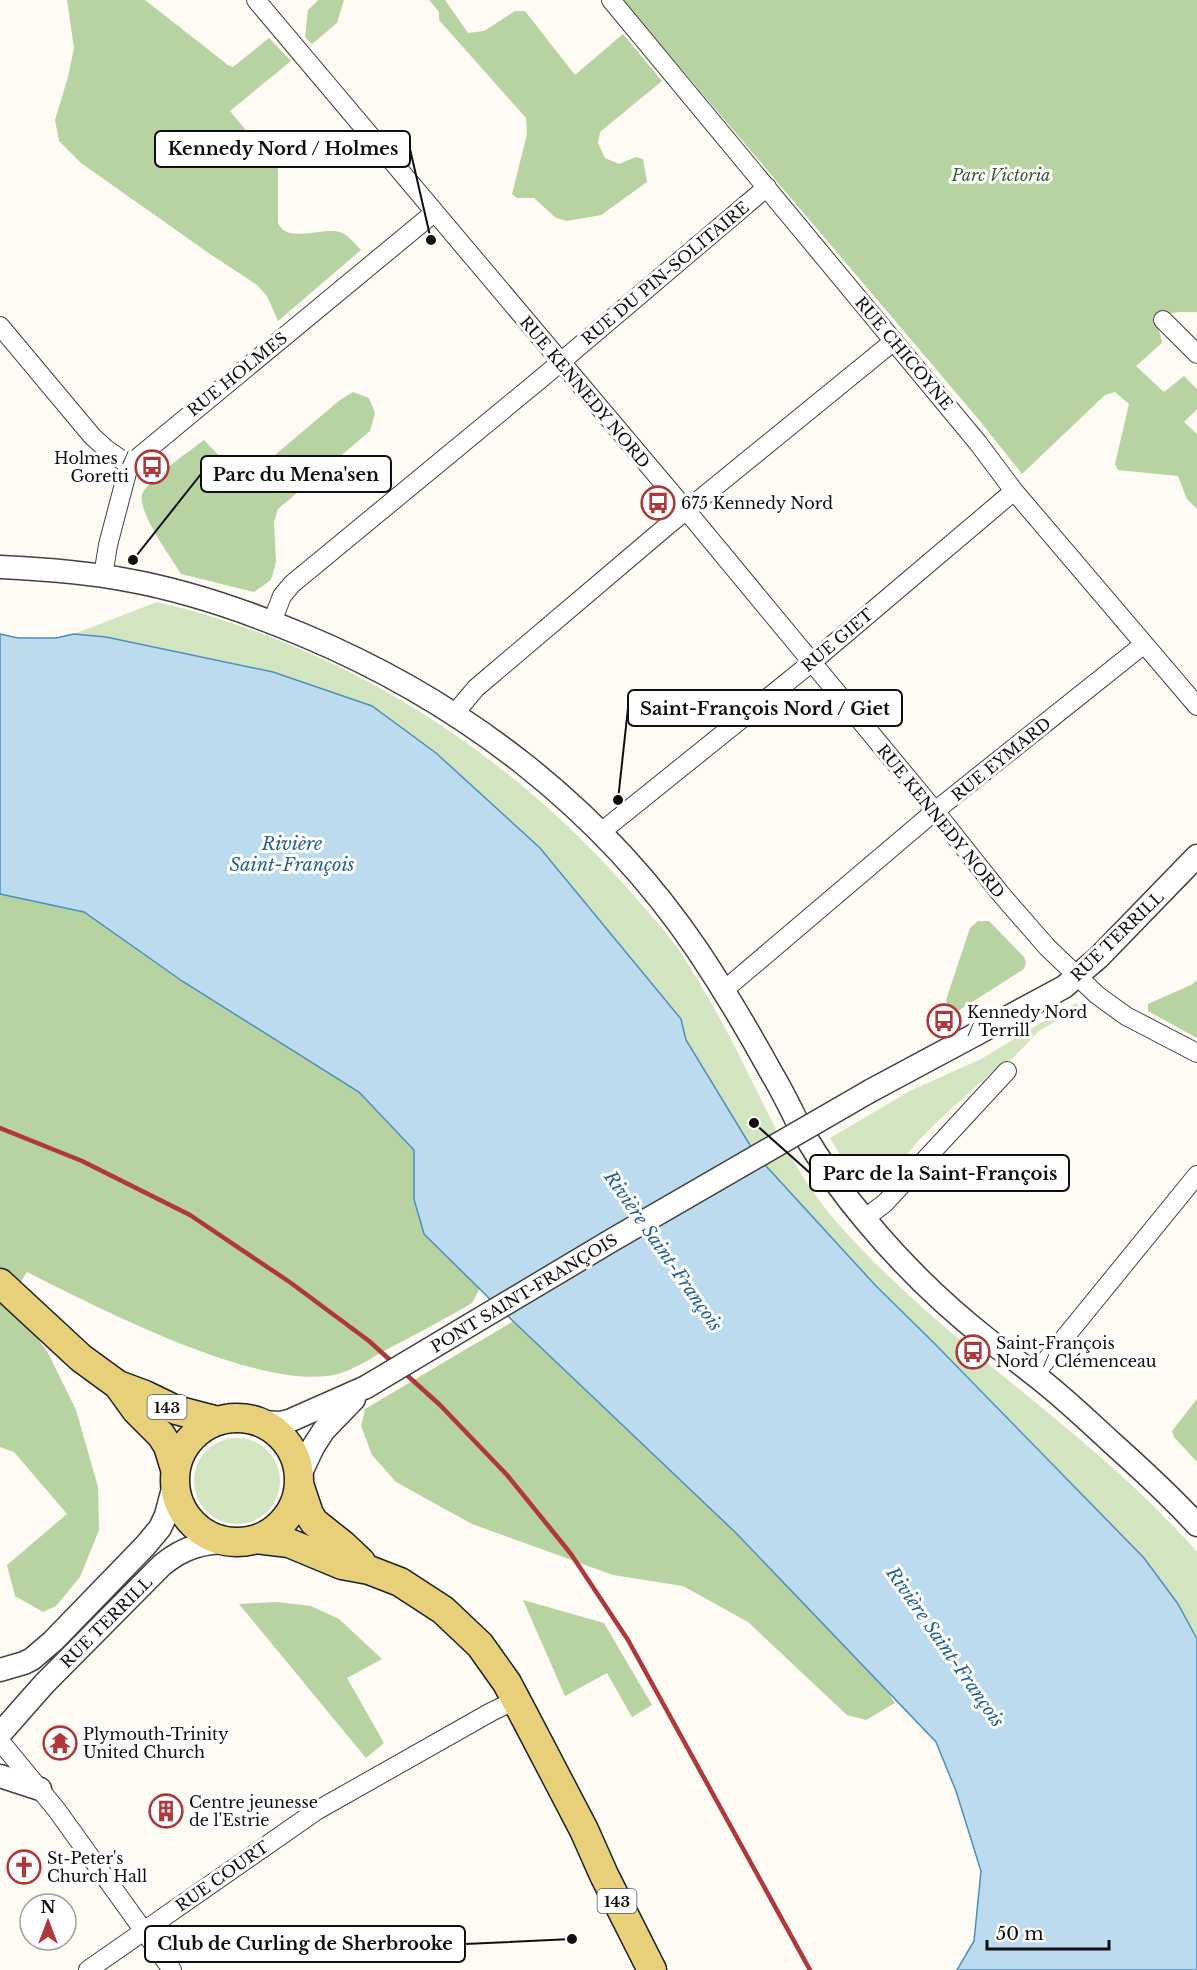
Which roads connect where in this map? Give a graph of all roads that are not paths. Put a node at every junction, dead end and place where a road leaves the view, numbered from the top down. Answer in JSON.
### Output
{"nodes":[{"id":1,"x":256,"y":0,"type":"edge"},
{"id":2,"x":611,"y":0,"type":"edge"},
{"id":3,"x":767,"y":187,"type":"junction"},
{"id":4,"x":435,"y":212,"type":"junction"},
{"id":5,"x":1162,"y":321,"type":"dead end"},
{"id":6,"x":0,"y":326,"type":"edge"},
{"id":7,"x":894,"y":341,"type":"junction"},
{"id":8,"x":1197,"y":354,"type":"edge"},
{"id":9,"x":560,"y":362,"type":"junction"},
{"id":10,"x":129,"y":465,"type":"junction"},
{"id":11,"x":1014,"y":491,"type":"junction"},
{"id":12,"x":686,"y":510,"type":"junction"},
{"id":13,"x":0,"y":567,"type":"edge"},
{"id":14,"x":103,"y":576,"type":"junction"},
{"id":15,"x":272,"y":622,"type":"junction"},
{"id":16,"x":1143,"y":645,"type":"junction"},
{"id":17,"x":811,"y":663,"type":"junction"},
{"id":18,"x":1197,"y":706,"type":"edge"},
{"id":19,"x":455,"y":713,"type":"junction"},
{"id":20,"x":935,"y":812,"type":"junction"},
{"id":21,"x":601,"y":832,"type":"junction"},
{"id":22,"x":1197,"y":856,"type":"edge"},
{"id":23,"x":1076,"y":977,"type":"junction"},
{"id":24,"x":723,"y":991,"type":"junction"},
{"id":25,"x":1197,"y":1053,"type":"edge"},
{"id":26,"x":1007,"y":1071,"type":"dead end"},
{"id":27,"x":870,"y":1091,"type":"joint"},
{"id":28,"x":1197,"y":1175,"type":"edge"},
{"id":29,"x":864,"y":1219,"type":"junction"},
{"id":30,"x":0,"y":1283,"type":"edge"},
{"id":31,"x":1035,"y":1374,"type":"junction"},
{"id":32,"x":118,"y":1386,"type":"junction"},
{"id":33,"x":366,"y":1387,"type":"junction"},
{"id":34,"x":218,"y":1421,"type":"junction"},
{"id":35,"x":259,"y":1422,"type":"junction"},
{"id":36,"x":175,"y":1475,"type":"junction"},
{"id":37,"x":299,"y":1481,"type":"junction"},
{"id":38,"x":1197,"y":1525,"type":"edge"},
{"id":39,"x":243,"y":1540,"type":"junction"},
{"id":40,"x":369,"y":1570,"type":"junction"},
{"id":41,"x":0,"y":1670,"type":"edge"},
{"id":42,"x":516,"y":1700,"type":"junction"},
{"id":43,"x":0,"y":1734,"type":"edge"},
{"id":44,"x":0,"y":1741,"type":"edge"},
{"id":45,"x":0,"y":1776,"type":"edge"},
{"id":46,"x":40,"y":1789,"type":"junction"},
{"id":47,"x":144,"y":1931,"type":"junction"},
{"id":48,"x":88,"y":1970,"type":"edge"},
{"id":49,"x":172,"y":1970,"type":"edge"},
{"id":50,"x":652,"y":1970,"type":"edge"}],
"edges":[{"from":1,"to":4,"type":"street","name":"RUE KENNEDY NORD"},
{"from":2,"to":3,"type":"street","name":"RUE CHICOYNE"},
{"from":3,"to":7,"type":"street","name":"RUE CHICOYNE"},
{"from":3,"to":9,"type":"street","name":"RUE DU PIN-SOLITAIRE"},
{"from":4,"to":9,"type":"street","name":"RUE KENNEDY NORD"},
{"from":4,"to":10,"type":"street","name":"RUE HOLMES"},
{"from":5,"to":8,"type":"street"},
{"from":6,"to":10,"type":"street"},
{"from":7,"to":11,"type":"street","name":"RUE CHICOYNE"},
{"from":7,"to":12,"type":"street"},
{"from":9,"to":12,"type":"street","name":"RUE KENNEDY NORD"},
{"from":9,"to":15,"type":"street","name":"RUE DU PIN-SOLITAIRE"},
{"from":10,"to":14,"type":"street"},
{"from":11,"to":16,"type":"street","name":"RUE CHICOYNE"},
{"from":11,"to":17,"type":"street","name":"RUE GIET"},
{"from":12,"to":17,"type":"street","name":"RUE KENNEDY NORD"},
{"from":12,"to":19,"type":"street"},
{"from":13,"to":14,"type":"street"},
{"from":14,"to":15,"type":"street"},
{"from":15,"to":19,"type":"street"},
{"from":16,"to":18,"type":"street","name":"RUE CHICOYNE"},
{"from":16,"to":20,"type":"street","name":"RUE EYMARD"},
{"from":17,"to":20,"type":"street","name":"RUE KENNEDY NORD"},
{"from":17,"to":21,"type":"street","name":"RUE GIET"},
{"from":19,"to":21,"type":"street"},
{"from":20,"to":23,"type":"street","name":"RUE KENNEDY NORD"},
{"from":20,"to":24,"type":"street","name":"RUE EYMARD"},
{"from":21,"to":24,"type":"street"},
{"from":22,"to":23,"type":"street","name":"RUE TERRILL"},
{"from":23,"to":25,"type":"street","name":"RUE KENNEDY NORD"},
{"from":23,"to":27,"type":"street","name":"RUE TERRILL"},
{"from":24,"to":29,"type":"street"},
{"from":26,"to":29,"type":"street"},
{"from":27,"to":33,"type":"street","name":"PONT SAINT-FRANÇOIS","bridge":true},
{"from":28,"to":31,"type":"street"},
{"from":29,"to":31,"type":"street"},
{"from":30,"to":32,"type":"main road","number":"143"},
{"from":31,"to":38,"type":"street"},
{"from":32,"to":34,"type":"main road","number":"143"},
{"from":32,"to":36,"type":"main road","number":"143"},
{"from":33,"to":35,"type":"street"},
{"from":33,"to":37,"type":"street"},
{"from":34,"to":35,"type":"main road","number":"143"},
{"from":34,"to":36,"type":"main road","number":"143"},
{"from":35,"to":37,"type":"main road","number":"143"},
{"from":36,"to":39,"type":"main road","number":"143"},
{"from":36,"to":41,"type":"street","name":"RUE TERRILL"},
{"from":37,"to":39,"type":"main road"},
{"from":37,"to":40,"type":"main road","number":"143"},
{"from":39,"to":40,"type":"main road","number":"143"},
{"from":39,"to":43,"type":"street","name":"RUE TERRILL"},
{"from":40,"to":42,"type":"main road","number":"143"},
{"from":42,"to":47,"type":"street","name":"RUE COURT"},
{"from":42,"to":50,"type":"main road","number":"143"},
{"from":44,"to":46,"type":"street"},
{"from":45,"to":46,"type":"street"},
{"from":46,"to":47,"type":"street"},
{"from":47,"to":48,"type":"street","name":"RUE COURT"},
{"from":47,"to":49,"type":"street"}]}
